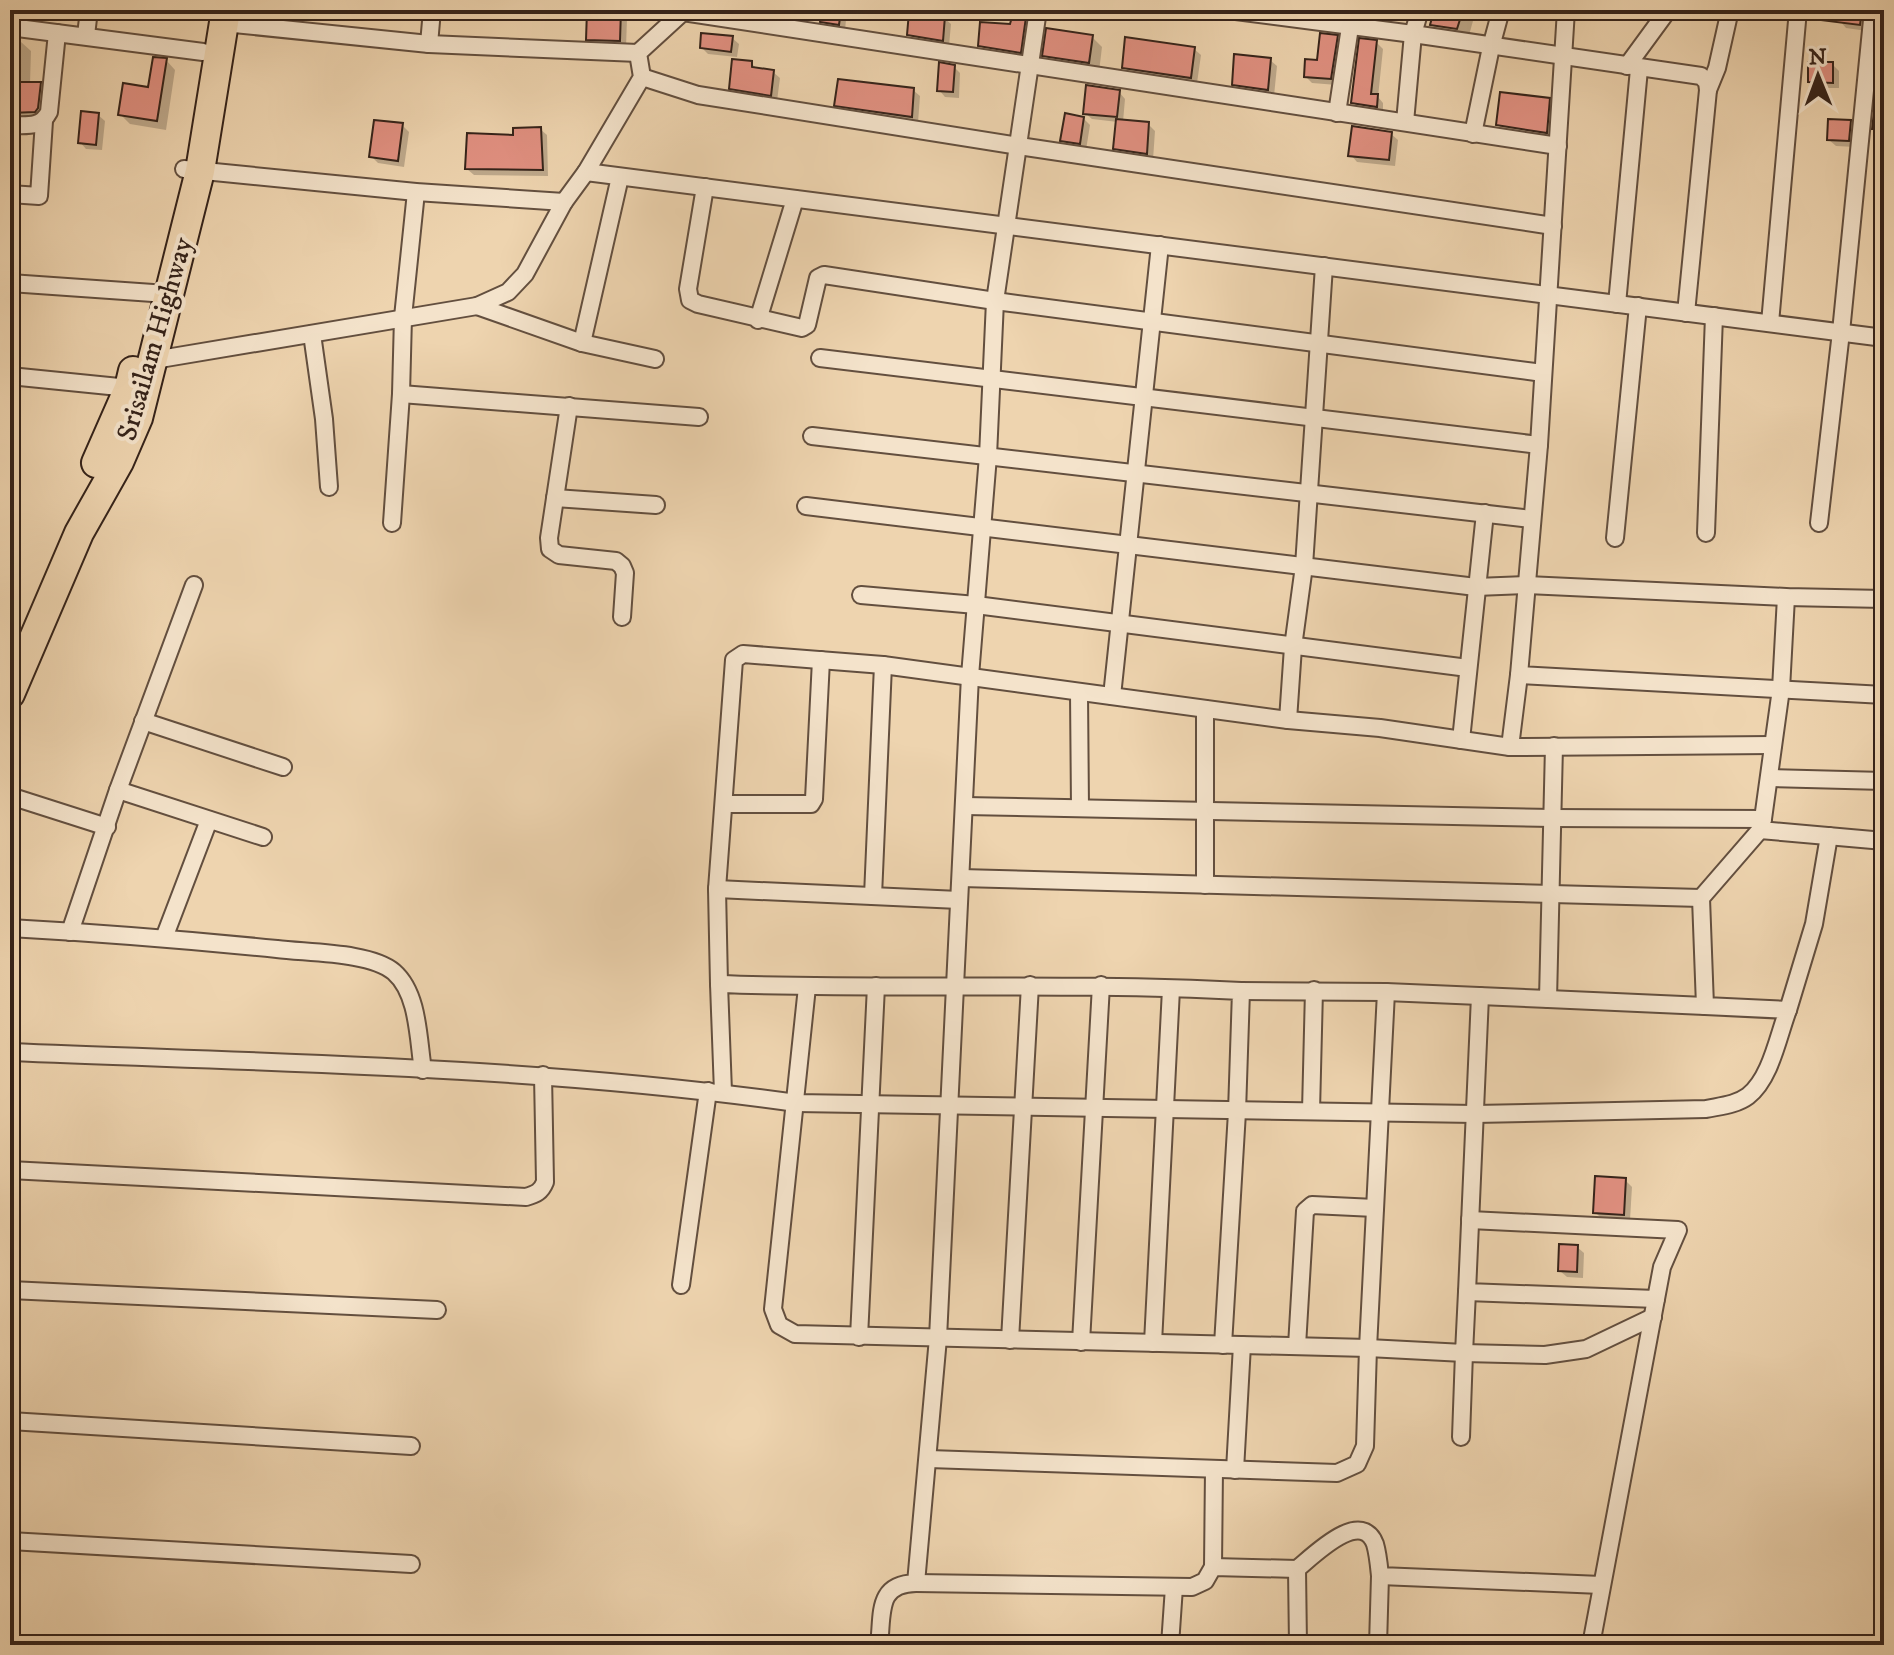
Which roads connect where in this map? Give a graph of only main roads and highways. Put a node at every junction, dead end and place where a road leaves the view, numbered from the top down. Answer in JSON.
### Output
{"nodes":[{"id":1,"x":220,"y":14,"type":"edge"},
{"id":2,"x":192,"y":170,"type":"junction"},
{"id":3,"x":10,"y":644,"type":"edge"},
{"id":4,"x":10,"y":694,"type":"edge"}],
"edges":[{"from":1,"to":2,"type":"highway","name":"Srisailam Highway"},
{"from":1,"to":2,"type":"highway","name":"Srisailam Highway"},
{"from":2,"to":3,"type":"highway","name":"Srisailam Highway"},
{"from":2,"to":4,"type":"highway","name":"Srisailam Highway"}]}
